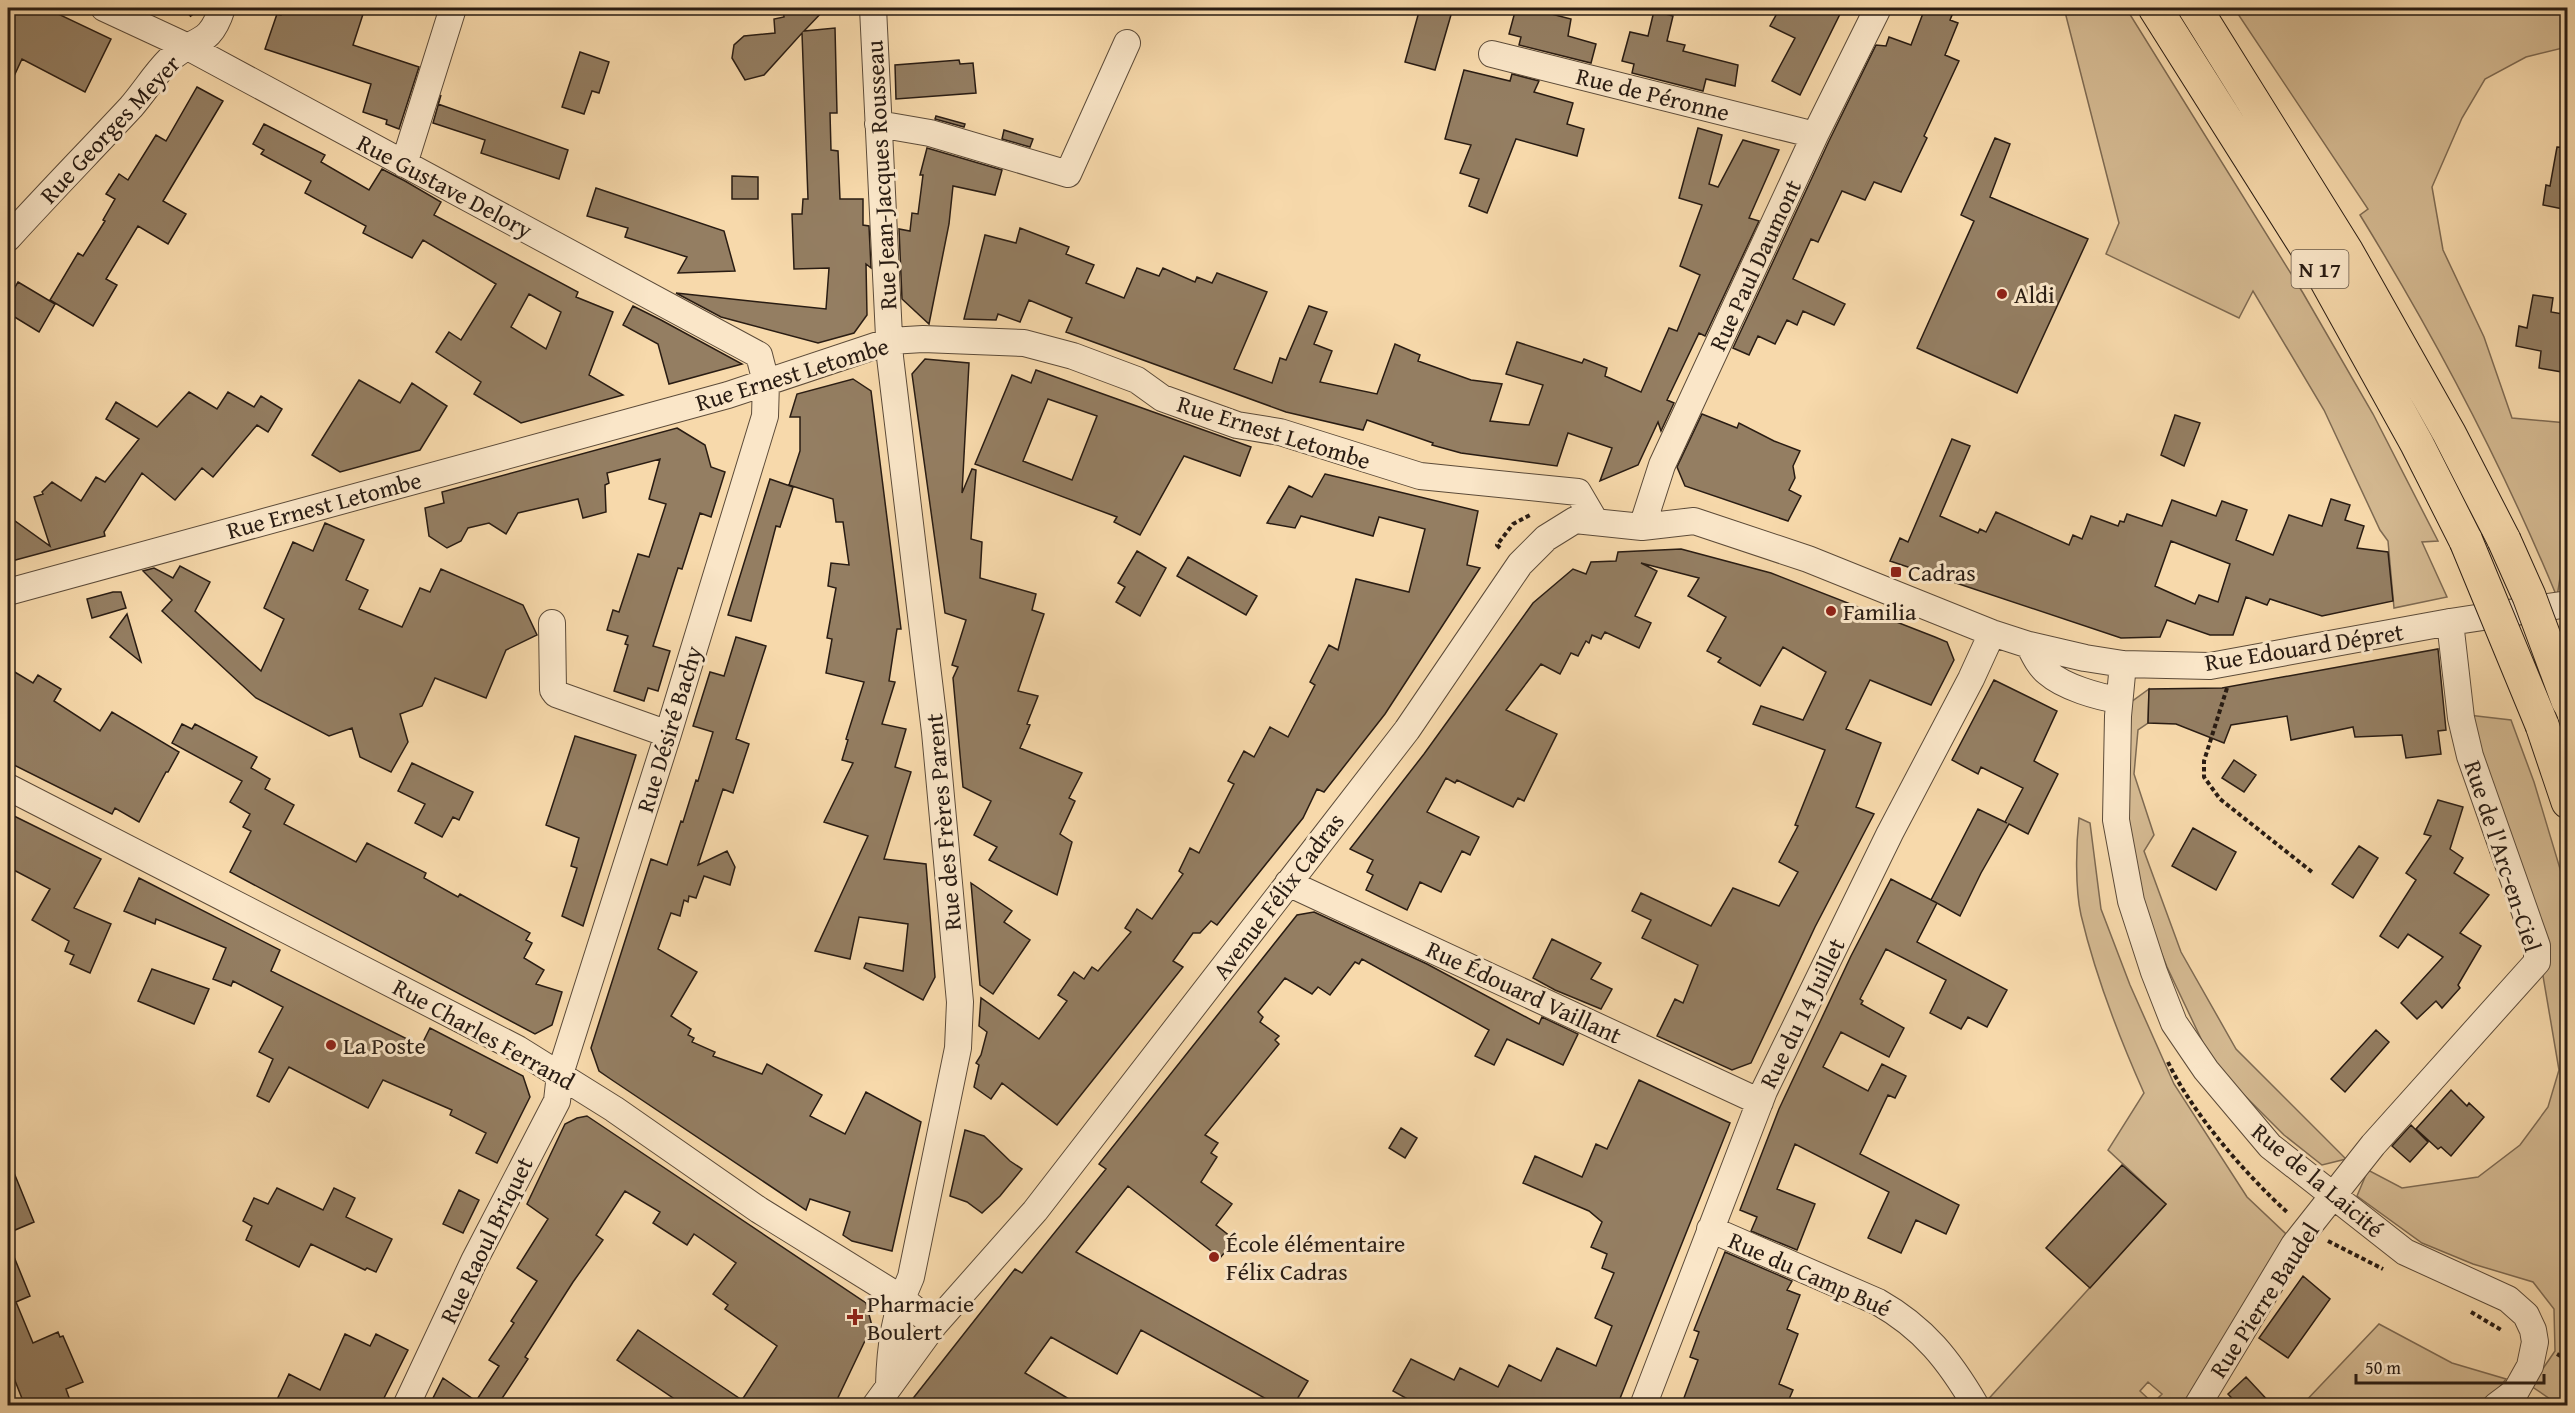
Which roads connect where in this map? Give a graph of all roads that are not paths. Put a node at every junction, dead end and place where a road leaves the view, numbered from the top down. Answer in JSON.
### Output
{"nodes":[{"id":1,"x":104,"y":8,"type":"edge"},
{"id":2,"x":222,"y":8,"type":"edge"},
{"id":3,"x":453,"y":8,"type":"edge"},
{"id":4,"x":873,"y":8,"type":"edge"},
{"id":5,"x":1878,"y":8,"type":"edge"},
{"id":6,"x":2155,"y":8,"type":"edge"},
{"id":7,"x":2195,"y":8,"type":"edge"},
{"id":8,"x":1127,"y":43,"type":"dead end"},
{"id":9,"x":188,"y":47,"type":"junction"},
{"id":10,"x":1492,"y":54,"type":"dead end"},
{"id":11,"x":878,"y":124,"type":"junction"},
{"id":12,"x":1815,"y":135,"type":"junction"},
{"id":13,"x":404,"y":164,"type":"junction"},
{"id":14,"x":8,"y":238,"type":"edge"},
{"id":15,"x":890,"y":341,"type":"junction"},
{"id":16,"x":766,"y":382,"type":"junction"},
{"id":17,"x":1595,"y":521,"type":"junction"},
{"id":18,"x":1642,"y":527,"type":"junction"},
{"id":19,"x":8,"y":592,"type":"edge"},
{"id":20,"x":2568,"y":604,"type":"edge"},
{"id":21,"x":2450,"y":622,"type":"junction"},
{"id":22,"x":552,"y":623,"type":"dead end"},
{"id":23,"x":1992,"y":633,"type":"junction"},
{"id":24,"x":2029,"y":645,"type":"junction"},
{"id":25,"x":2123,"y":664,"type":"junction"},
{"id":26,"x":2120,"y":700,"type":"junction"},
{"id":27,"x":2568,"y":701,"type":"edge"},
{"id":28,"x":668,"y":734,"type":"junction"},
{"id":29,"x":8,"y":787,"type":"edge"},
{"id":30,"x":2568,"y":802,"type":"edge"},
{"id":31,"x":1288,"y":883,"type":"junction"},
{"id":32,"x":560,"y":1074,"type":"junction"},
{"id":33,"x":1760,"y":1102,"type":"junction"},
{"id":34,"x":2334,"y":1196,"type":"junction"},
{"id":35,"x":1710,"y":1229,"type":"junction"},
{"id":36,"x":901,"y":1298,"type":"junction"},
{"id":37,"x":934,"y":1324,"type":"junction"},
{"id":38,"x":882,"y":1395,"type":"edge"},
{"id":39,"x":406,"y":1406,"type":"edge"},
{"id":40,"x":1643,"y":1406,"type":"edge"},
{"id":41,"x":1976,"y":1406,"type":"edge"},
{"id":42,"x":2197,"y":1406,"type":"edge"},
{"id":43,"x":2496,"y":1406,"type":"edge"}],
"edges":[{"from":1,"to":9,"type":"street","name":"Rue Gustave Delory"},
{"from":2,"to":9,"type":"street","name":"Rue Georges Meyer"},
{"from":3,"to":13,"type":"street"},
{"from":4,"to":11,"type":"street","name":"Rue Jean-Jacques Rousseau"},
{"from":5,"to":12,"type":"street","name":"Rue Paul Daumont"},
{"from":6,"to":30,"type":"highway","number":"N 17","bridge":true},
{"from":7,"to":27,"type":"highway","number":"N 17","bridge":true},
{"from":8,"to":11,"type":"street"},
{"from":9,"to":13,"type":"street","name":"Rue Gustave Delory"},
{"from":9,"to":14,"type":"street","name":"Rue Georges Meyer"},
{"from":10,"to":12,"type":"street","name":"Rue de Péronne"},
{"from":11,"to":15,"type":"street","name":"Rue Jean-Jacques Rousseau"},
{"from":12,"to":18,"type":"street","name":"Rue Paul Daumont"},
{"from":13,"to":16,"type":"street","name":"Rue Gustave Delory"},
{"from":15,"to":16,"type":"street","name":"Rue Ernest Letombe"},
{"from":15,"to":17,"type":"street","name":"Rue Ernest Letombe"},
{"from":15,"to":36,"type":"street","name":"Rue des Frères Parent"},
{"from":16,"to":19,"type":"street","name":"Rue Ernest Letombe"},
{"from":16,"to":28,"type":"street","name":"Rue Désiré Bachy"},
{"from":17,"to":18,"type":"street","name":"Avenue Félix Cadras"},
{"from":17,"to":31,"type":"street","name":"Avenue Félix Cadras"},
{"from":18,"to":23,"type":"street","name":"Rue Edouard Dépret"},
{"from":20,"to":21,"type":"street","name":"Rue Edouard Dépret"},
{"from":21,"to":25,"type":"street","name":"Rue Edouard Dépret"},
{"from":21,"to":34,"type":"street","name":"Rue de l'Arc-en-Ciel"},
{"from":22,"to":28,"type":"street"},
{"from":23,"to":24,"type":"street","name":"Rue Edouard Dépret"},
{"from":23,"to":33,"type":"street","name":"Rue du 14 Juillet"},
{"from":24,"to":25,"type":"street","name":"Rue Edouard Dépret"},
{"from":24,"to":26,"type":"street"},
{"from":25,"to":26,"type":"street","name":"Rue de la Laicité"},
{"from":26,"to":34,"type":"street","name":"Rue de la Laicité"},
{"from":28,"to":32,"type":"street","name":"Rue Désiré Bachy"},
{"from":29,"to":32,"type":"street","name":"Rue Charles Ferrand"},
{"from":31,"to":33,"type":"street","name":"Rue Édouard Vaillant"},
{"from":31,"to":37,"type":"street","name":"Avenue Félix Cadras"},
{"from":32,"to":36,"type":"street","name":"Rue Charles Ferrand"},
{"from":32,"to":39,"type":"street","name":"Rue Raoul Briquet"},
{"from":33,"to":35,"type":"street","name":"Rue du 14 Juillet"},
{"from":34,"to":42,"type":"street","name":"Rue Pierre Baudel"},
{"from":34,"to":43,"type":"street","name":"Rue de la Laicité"},
{"from":35,"to":40,"type":"street","name":"Rue du 14 Juillet"},
{"from":35,"to":41,"type":"street","name":"Rue du Camp Bué"},
{"from":36,"to":37,"type":"street","name":"Rue Charles Ferrand"},
{"from":36,"to":38,"type":"street","name":"Rue des Frères Parent"},
{"from":37,"to":38,"type":"street","name":"Avenue Félix Cadras"}]}
